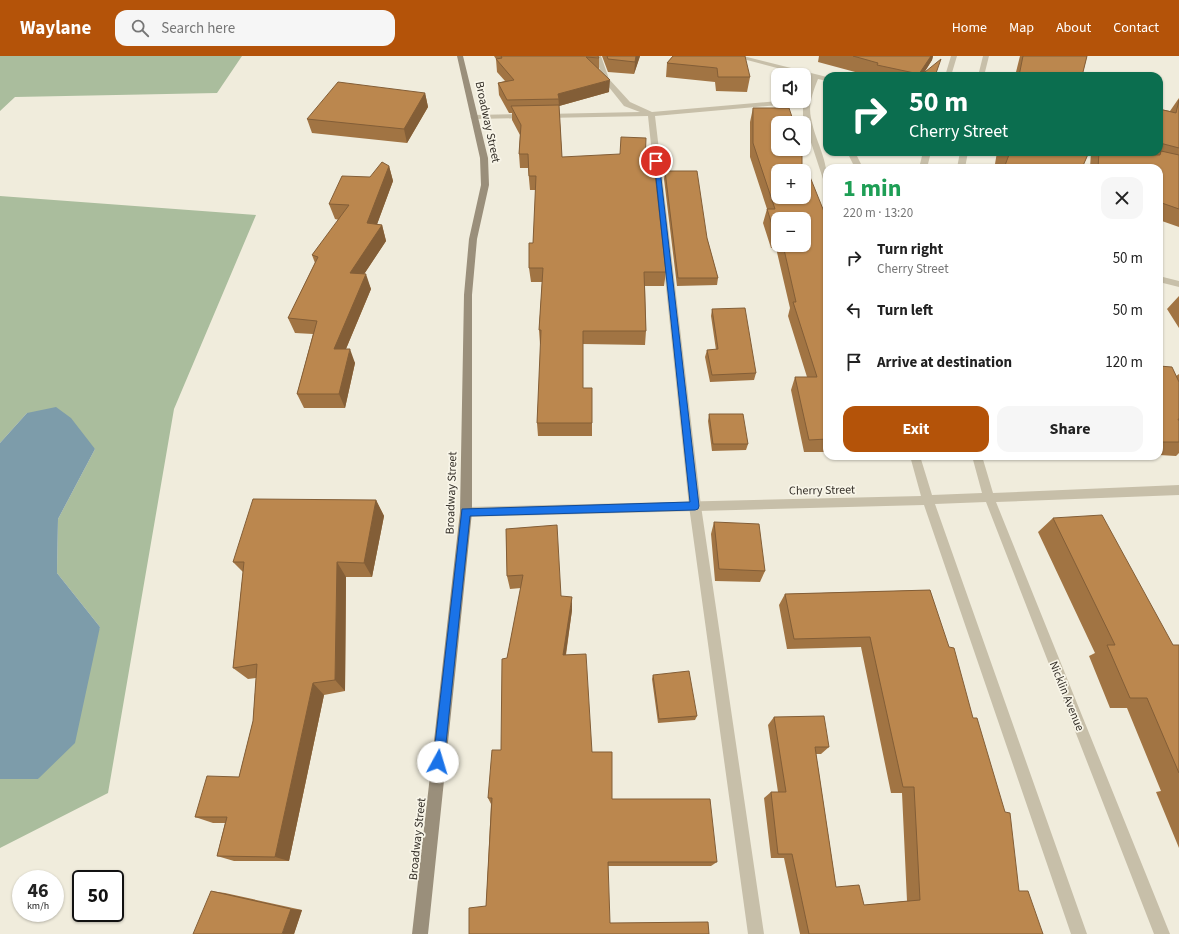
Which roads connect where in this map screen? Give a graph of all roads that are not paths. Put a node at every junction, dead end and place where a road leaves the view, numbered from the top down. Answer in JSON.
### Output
{"nodes":[{"id":1,"x":460,"y":56,"type":"edge"},
{"id":2,"x":598,"y":56,"type":"edge"},
{"id":3,"x":734,"y":56,"type":"edge"},
{"id":4,"x":954,"y":56,"type":"edge"},
{"id":5,"x":986,"y":56,"type":"edge"},
{"id":6,"x":949,"y":72,"type":"edge"},
{"id":7,"x":982,"y":72,"type":"edge"},
{"id":8,"x":815,"y":76,"type":"junction"},
{"id":9,"x":823,"y":78,"type":"edge"},
{"id":10,"x":811,"y":85,"type":"edge"},
{"id":11,"x":771,"y":104,"type":"edge"},
{"id":12,"x":805,"y":108,"type":"edge"},
{"id":13,"x":651,"y":114,"type":"junction"},
{"id":14,"x":474,"y":117,"type":"junction"},
{"id":15,"x":823,"y":167,"type":"edge"},
{"id":16,"x":1163,"y":280,"type":"edge"},
{"id":17,"x":1179,"y":284,"type":"edge"},
{"id":18,"x":916,"y":460,"type":"edge"},
{"id":19,"x":978,"y":460,"type":"edge"},
{"id":20,"x":1179,"y":490,"type":"edge"},
{"id":21,"x":989,"y":497,"type":"junction"},
{"id":22,"x":928,"y":500,"type":"junction"},
{"id":23,"x":695,"y":506,"type":"junction"},
{"id":24,"x":466,"y":512,"type":"junction"},
{"id":25,"x":420,"y":934,"type":"edge"},
{"id":26,"x":756,"y":934,"type":"edge"},
{"id":27,"x":1078,"y":934,"type":"edge"},
{"id":28,"x":1162,"y":934,"type":"edge"}],
"edges":[{"from":1,"to":14,"type":"main road","name":"Broadway Street"},
{"from":2,"to":13,"type":"street"},
{"from":3,"to":8,"type":"street"},
{"from":4,"to":6,"type":"street"},
{"from":5,"to":7,"type":"street"},
{"from":8,"to":9,"type":"street"},
{"from":8,"to":10,"type":"street"},
{"from":11,"to":13,"type":"street"},
{"from":12,"to":15,"type":"street"},
{"from":13,"to":14,"type":"street"},
{"from":13,"to":23,"type":"street"},
{"from":14,"to":24,"type":"main road","name":"Broadway Street"},
{"from":16,"to":17,"type":"street"},
{"from":18,"to":22,"type":"street"},
{"from":19,"to":21,"type":"street","name":"Nicklin Avenue"},
{"from":20,"to":21,"type":"street","name":"Cherry Street"},
{"from":21,"to":22,"type":"street","name":"Cherry Street"},
{"from":21,"to":28,"type":"street","name":"Nicklin Avenue"},
{"from":22,"to":23,"type":"street","name":"Cherry Street"},
{"from":22,"to":27,"type":"street"},
{"from":23,"to":24,"type":"street","name":"Cherry Street"},
{"from":23,"to":26,"type":"street"},
{"from":24,"to":25,"type":"main road","name":"Broadway Street"}]}
